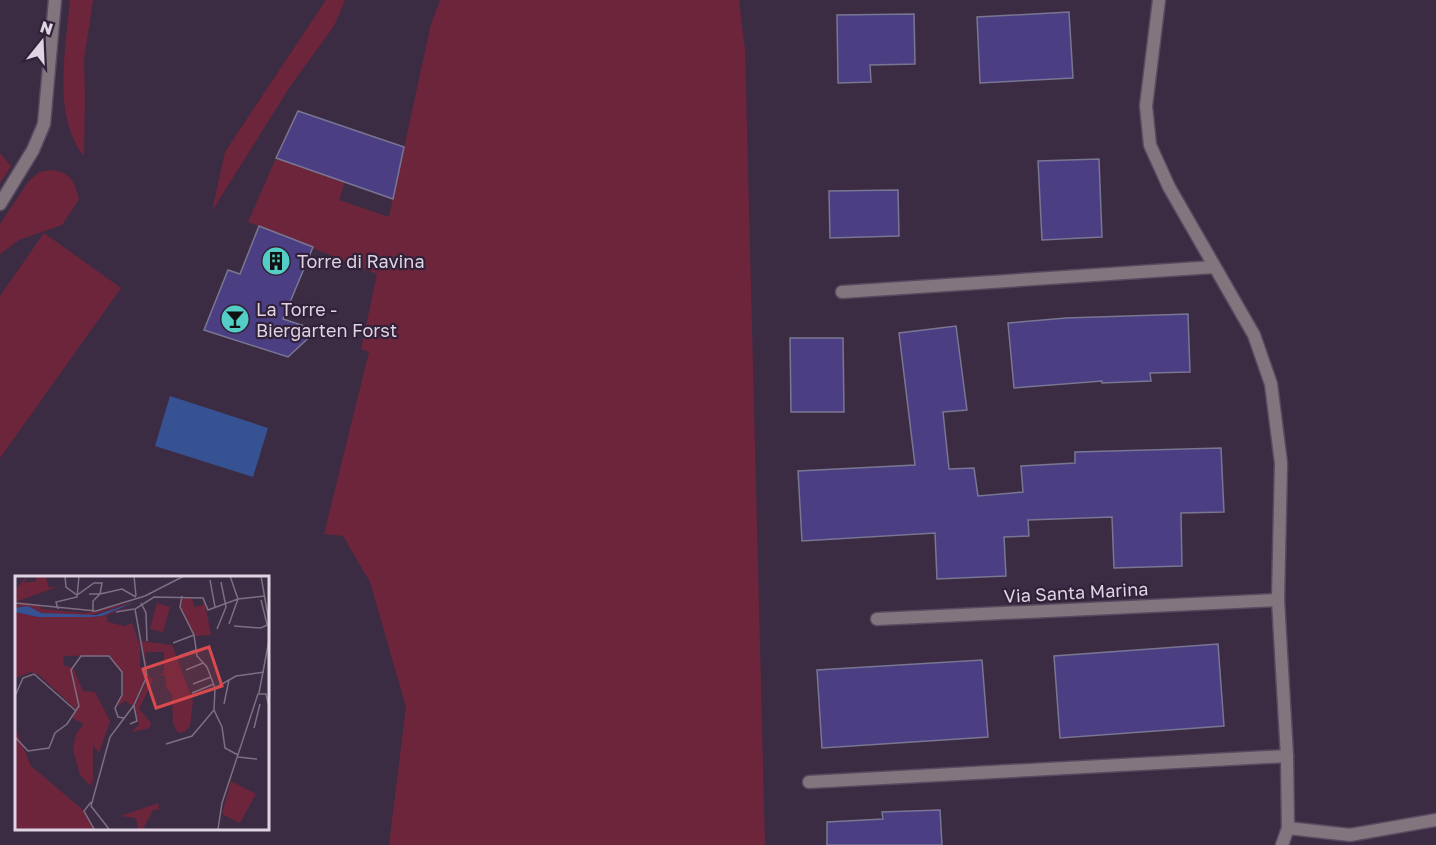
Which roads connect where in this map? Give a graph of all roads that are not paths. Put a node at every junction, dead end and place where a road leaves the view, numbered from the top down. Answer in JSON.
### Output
{"nodes":[{"id":1,"x":56,"y":0,"type":"edge"},
{"id":2,"x":1159,"y":0,"type":"edge"},
{"id":3,"x":0,"y":204,"type":"edge"},
{"id":4,"x":1214,"y":267,"type":"junction"},
{"id":5,"x":842,"y":292,"type":"dead end"},
{"id":6,"x":1278,"y":600,"type":"junction"},
{"id":7,"x":877,"y":619,"type":"dead end"},
{"id":8,"x":1287,"y":756,"type":"junction"},
{"id":9,"x":809,"y":782,"type":"dead end"},
{"id":10,"x":1436,"y":820,"type":"edge"},
{"id":11,"x":1288,"y":828,"type":"junction"},
{"id":12,"x":1282,"y":845,"type":"edge"}],
"edges":[{"from":1,"to":3,"type":"street"},
{"from":2,"to":4,"type":"street"},
{"from":4,"to":5,"type":"street"},
{"from":4,"to":6,"type":"street"},
{"from":6,"to":7,"type":"street","name":"Via Santa Marina"},
{"from":6,"to":8,"type":"street"},
{"from":8,"to":9,"type":"street"},
{"from":8,"to":11,"type":"street"},
{"from":10,"to":11,"type":"street"},
{"from":11,"to":12,"type":"street"}]}
